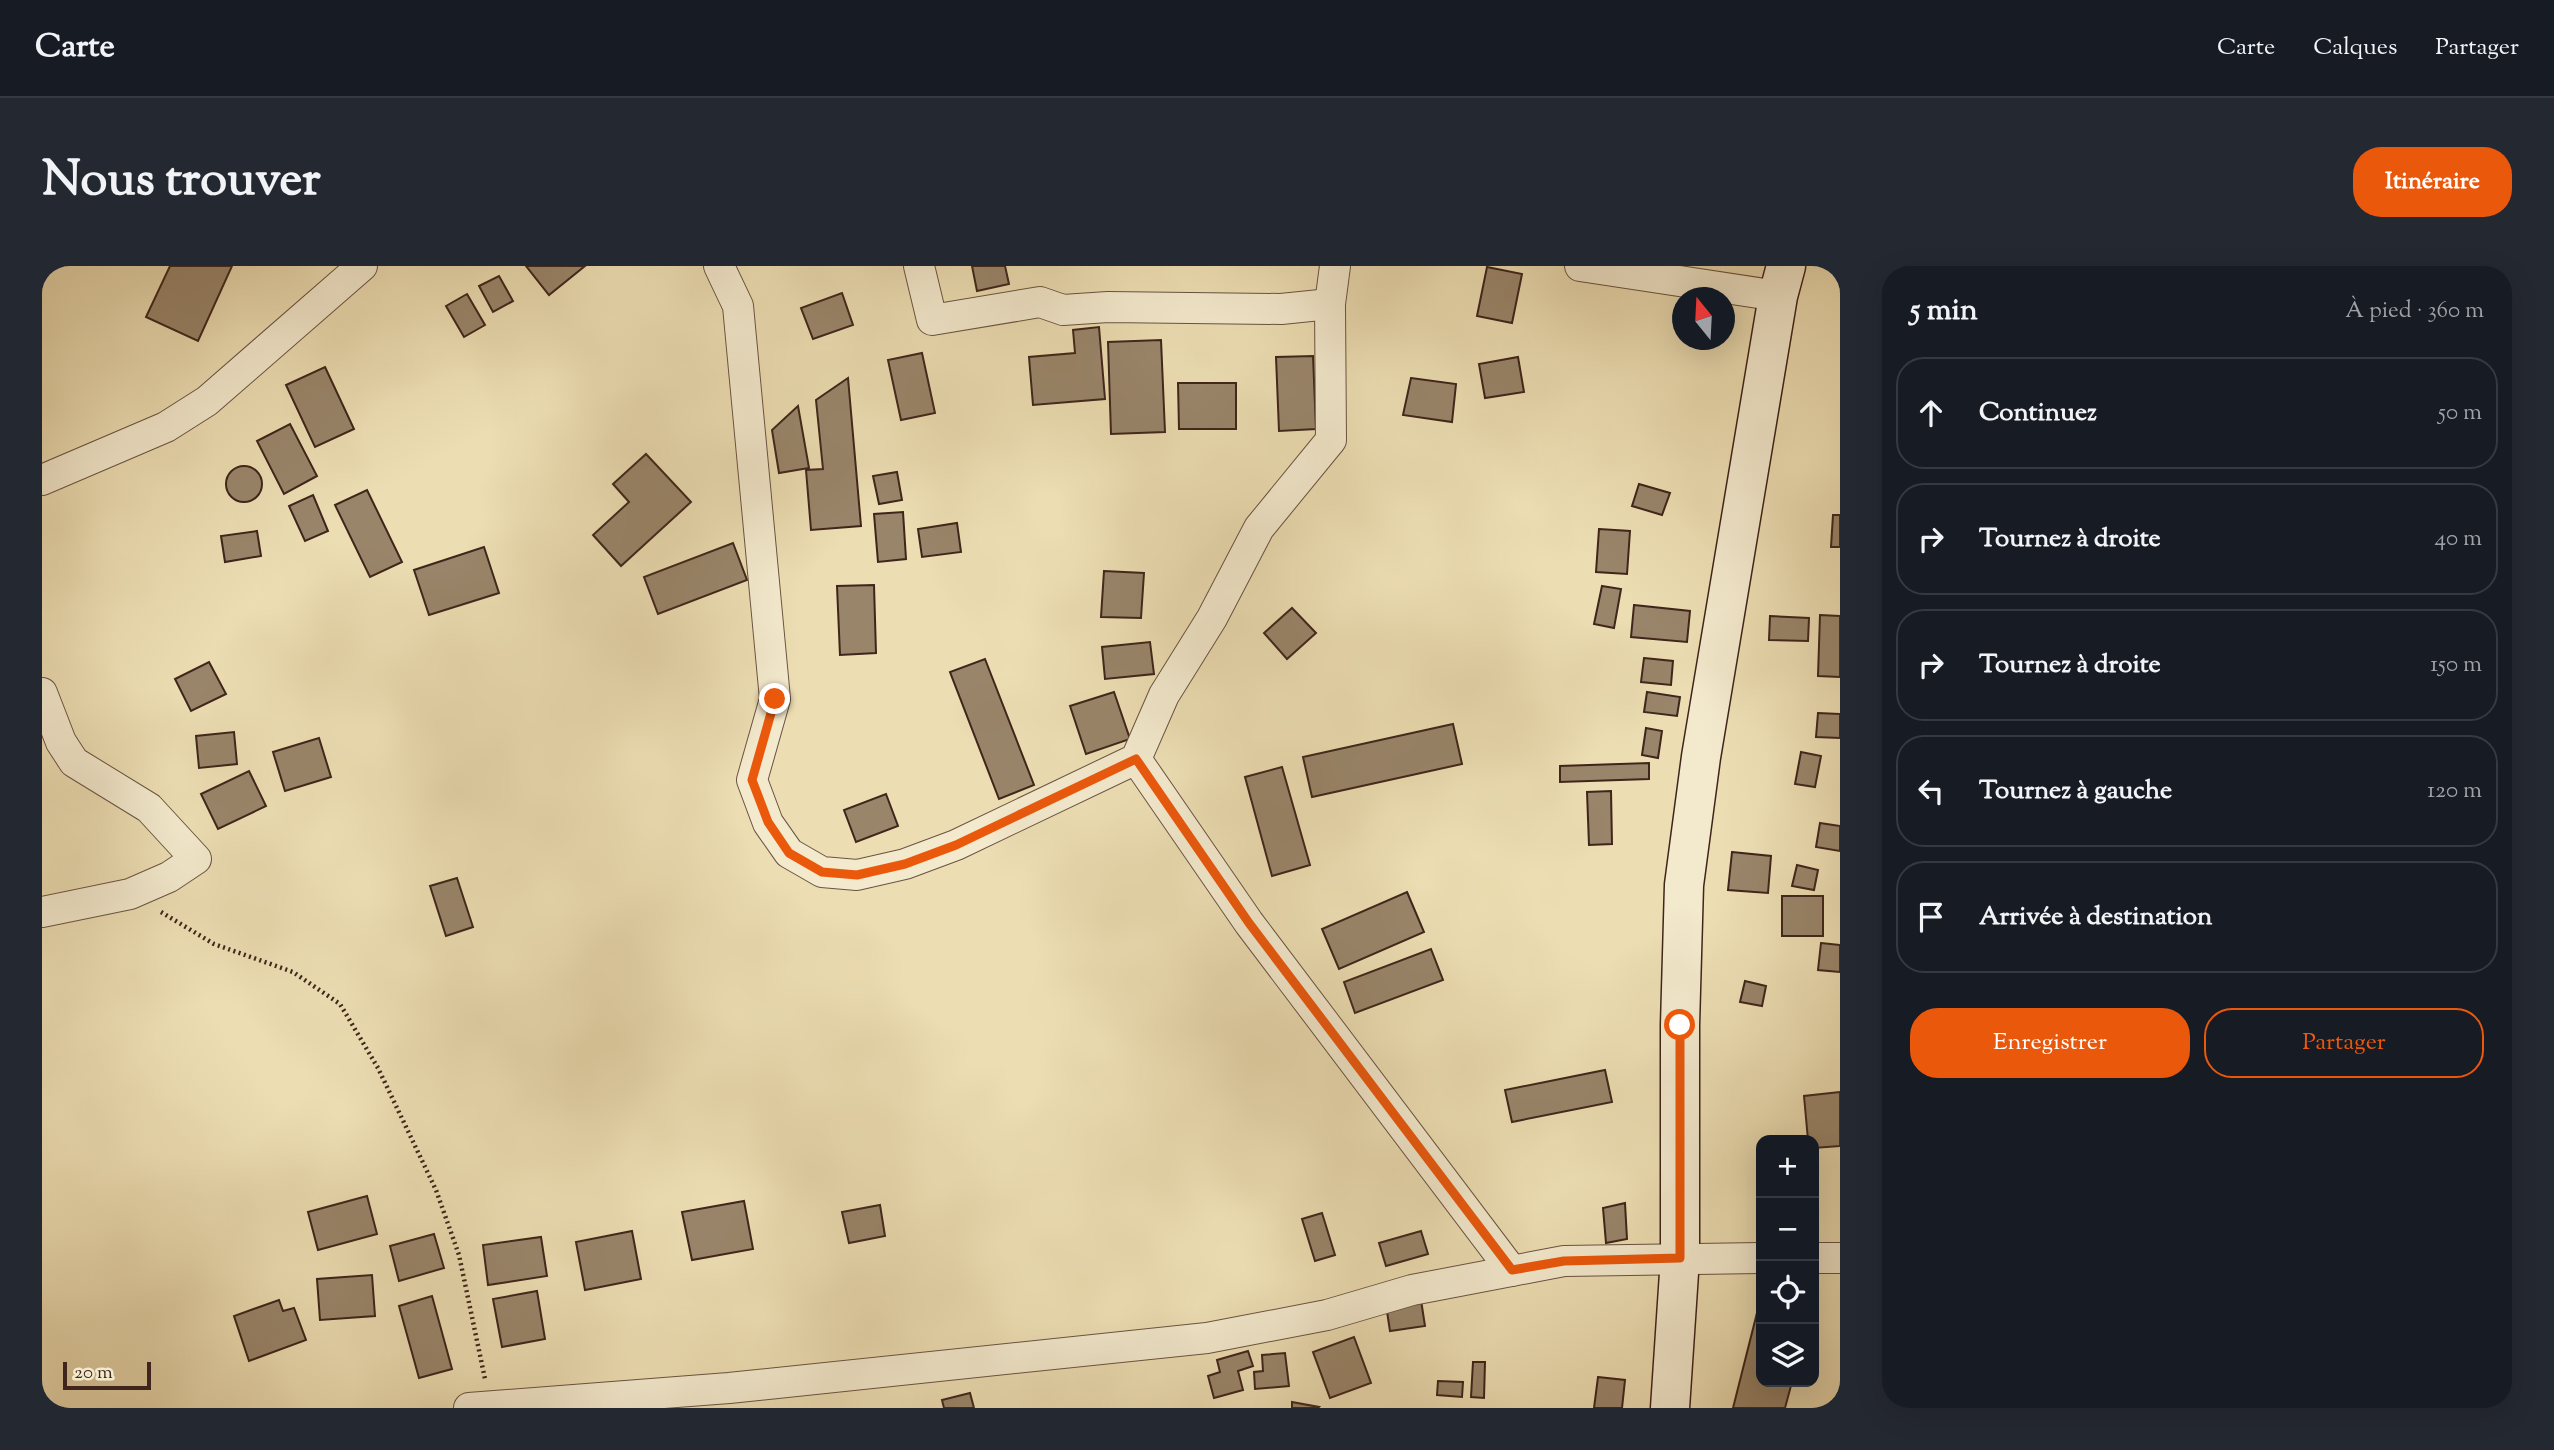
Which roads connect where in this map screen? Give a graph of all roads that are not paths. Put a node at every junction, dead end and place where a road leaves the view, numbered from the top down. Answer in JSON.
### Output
{"nodes":[{"id":1,"x":362,"y":266,"type":"edge"},
{"id":2,"x":719,"y":266,"type":"edge"},
{"id":3,"x":919,"y":266,"type":"edge"},
{"id":4,"x":1335,"y":266,"type":"edge"},
{"id":5,"x":1580,"y":266,"type":"edge"},
{"id":6,"x":1782,"y":281,"type":"edge"},
{"id":7,"x":1330,"y":304,"type":"junction"},
{"id":8,"x":42,"y":480,"type":"edge"},
{"id":9,"x":42,"y":693,"type":"edge"},
{"id":10,"x":1136,"y":759,"type":"junction"},
{"id":11,"x":42,"y":912,"type":"edge"},
{"id":12,"x":1680,"y":1258,"type":"junction"},
{"id":13,"x":1756,"y":1258,"type":"edge"},
{"id":14,"x":1819,"y":1258,"type":"edge"},
{"id":15,"x":1840,"y":1258,"type":"edge"},
{"id":16,"x":1512,"y":1270,"type":"junction"},
{"id":17,"x":484,"y":1407,"type":"edge"},
{"id":18,"x":1670,"y":1408,"type":"edge"}],
"edges":[{"from":1,"to":8,"type":"street"},
{"from":2,"to":10,"type":"street"},
{"from":3,"to":7,"type":"street"},
{"from":4,"to":7,"type":"street"},
{"from":5,"to":6,"type":"street"},
{"from":6,"to":12,"type":"street"},
{"from":7,"to":10,"type":"street"},
{"from":9,"to":11,"type":"street"},
{"from":10,"to":16,"type":"street"},
{"from":12,"to":13,"type":"street"},
{"from":12,"to":16,"type":"street"},
{"from":12,"to":18,"type":"street"},
{"from":14,"to":15,"type":"street"},
{"from":16,"to":17,"type":"street"}]}
